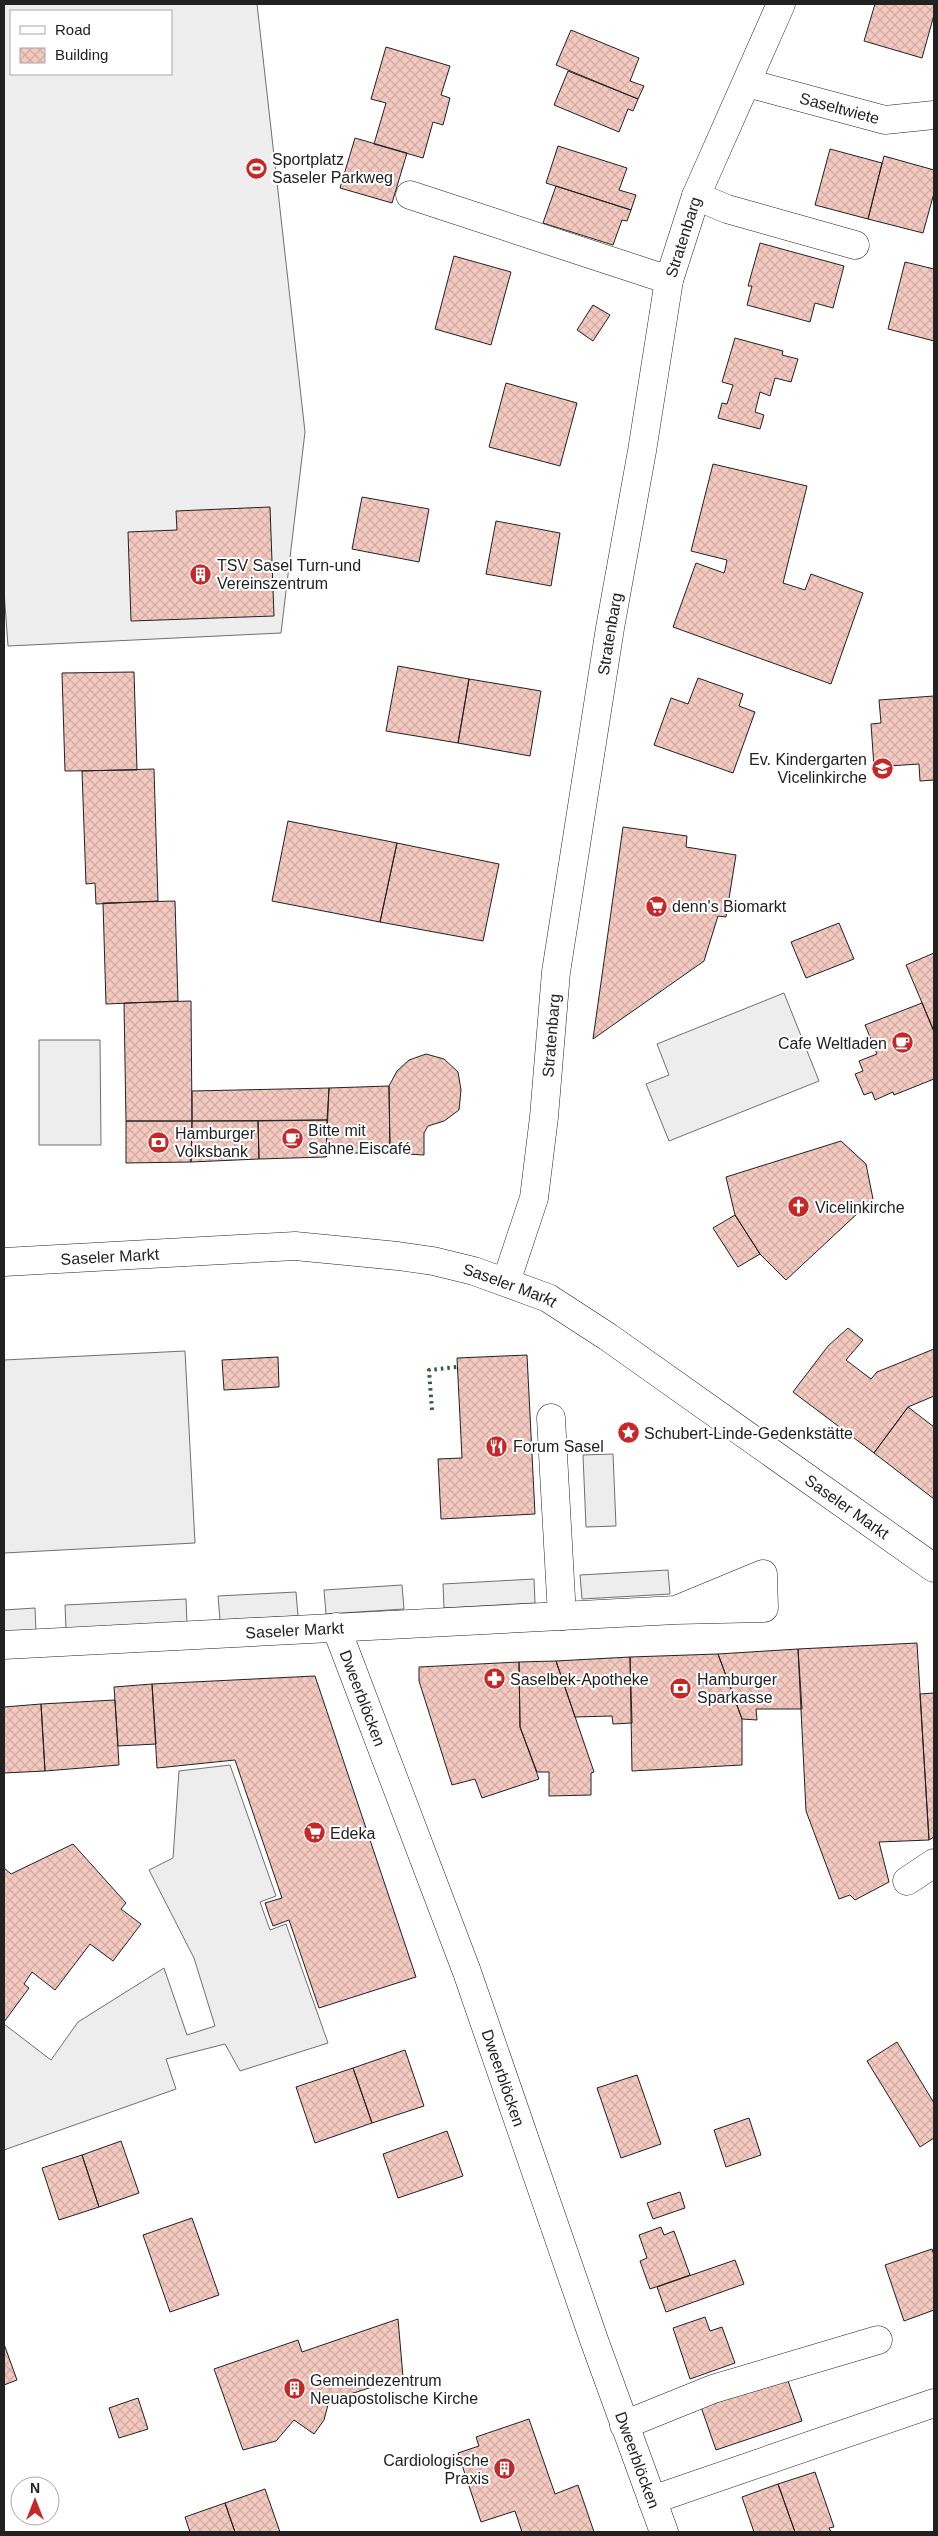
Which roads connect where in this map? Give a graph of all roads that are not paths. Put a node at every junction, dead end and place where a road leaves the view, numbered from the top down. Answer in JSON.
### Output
{"nodes":[{"id":1,"x":781,"y":4,"type":"edge"},
{"id":2,"x":747,"y":83,"type":"junction"},
{"id":3,"x":934,"y":115,"type":"edge"},
{"id":4,"x":410,"y":195,"type":"dead end"},
{"id":5,"x":696,"y":196,"type":"junction"},
{"id":6,"x":855,"y":245,"type":"dead end"},
{"id":7,"x":669,"y":280,"type":"junction"},
{"id":8,"x":4,"y":1262,"type":"edge"},
{"id":9,"x":506,"y":1282,"type":"junction"},
{"id":10,"x":551,"y":1418,"type":"dead end"},
{"id":11,"x":934,"y":1568,"type":"edge"},
{"id":12,"x":676,"y":1610,"type":"dead end"},
{"id":13,"x":562,"y":1616,"type":"junction"},
{"id":14,"x":336,"y":1627,"type":"junction"},
{"id":15,"x":4,"y":1645,"type":"edge"},
{"id":16,"x":934,"y":1863,"type":"edge"},
{"id":17,"x":907,"y":1880,"type":"dead end"},
{"id":18,"x":878,"y":2340,"type":"dead end"},
{"id":19,"x":934,"y":2403,"type":"edge"},
{"id":20,"x":624,"y":2425,"type":"junction"},
{"id":21,"x":652,"y":2500,"type":"junction"},
{"id":22,"x":664,"y":2532,"type":"edge"}],
"edges":[{"from":1,"to":2,"type":"street","name":"Stratenbarg"},
{"from":2,"to":3,"type":"street","name":"Saseltwiete"},
{"from":2,"to":5,"type":"street","name":"Stratenbarg"},
{"from":4,"to":7,"type":"street"},
{"from":5,"to":6,"type":"street"},
{"from":5,"to":7,"type":"street","name":"Stratenbarg"},
{"from":7,"to":9,"type":"street","name":"Stratenbarg"},
{"from":8,"to":9,"type":"street","name":"Saseler Markt"},
{"from":9,"to":11,"type":"street","name":"Saseler Markt"},
{"from":10,"to":13,"type":"street"},
{"from":12,"to":13,"type":"street","name":"Saseler Markt"},
{"from":13,"to":14,"type":"street","name":"Saseler Markt"},
{"from":14,"to":15,"type":"street","name":"Saseler Markt"},
{"from":14,"to":20,"type":"street","name":"Dweerblöcken"},
{"from":16,"to":17,"type":"street"},
{"from":18,"to":20,"type":"street"},
{"from":19,"to":21,"type":"street"},
{"from":20,"to":21,"type":"street","name":"Dweerblöcken"},
{"from":21,"to":22,"type":"street","name":"Dweerblöcken"}]}
